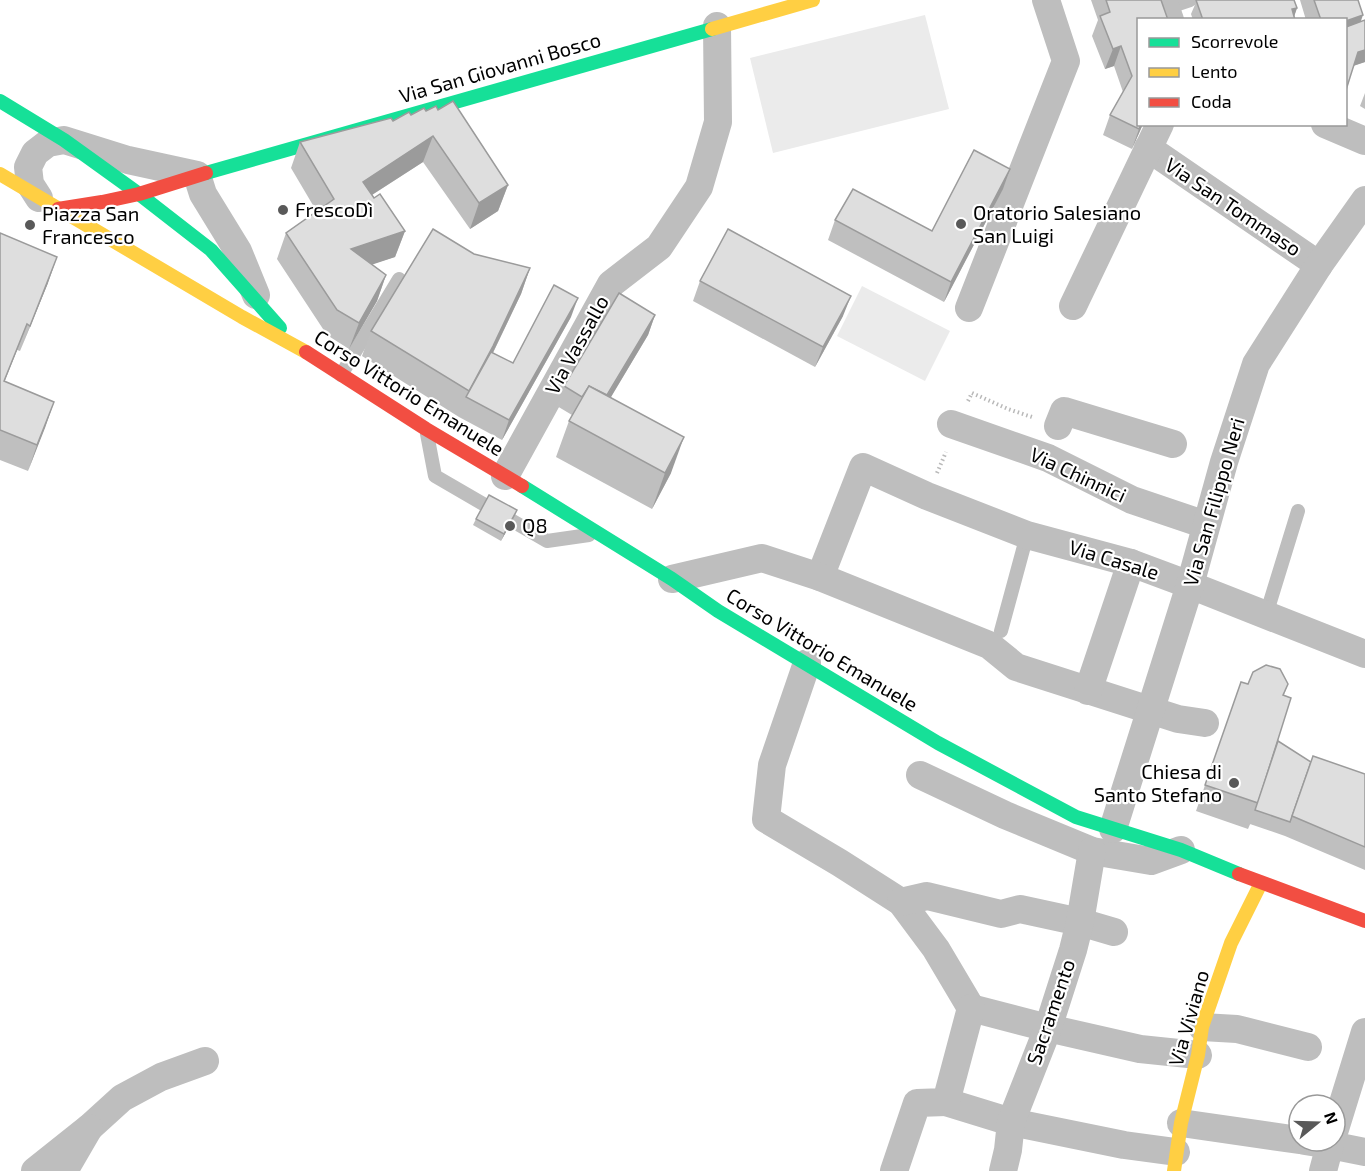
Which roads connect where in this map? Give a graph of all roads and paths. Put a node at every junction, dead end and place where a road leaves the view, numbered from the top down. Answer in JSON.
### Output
{"nodes":[{"id":1,"x":1046,"y":0,"type":"edge"},
{"id":2,"x":808,"y":1,"type":"edge"},
{"id":3,"x":717,"y":26,"type":"junction"},
{"id":4,"x":0,"y":101,"type":"edge"},
{"id":5,"x":1330,"y":126,"type":"edge"},
{"id":6,"x":1154,"y":136,"type":"edge"},
{"id":7,"x":64,"y":140,"type":"junction"},
{"id":8,"x":1365,"y":141,"type":"edge"},
{"id":9,"x":0,"y":174,"type":"edge"},
{"id":10,"x":197,"y":174,"type":"junction"},
{"id":11,"x":139,"y":194,"type":"junction"},
{"id":12,"x":48,"y":203,"type":"junction"},
{"id":13,"x":1364,"y":203,"type":"edge"},
{"id":14,"x":1319,"y":265,"type":"junction"},
{"id":15,"x":399,"y":279,"type":"dead end"},
{"id":16,"x":260,"y":305,"type":"junction"},
{"id":17,"x":1073,"y":306,"type":"dead end"},
{"id":18,"x":969,"y":308,"type":"dead end"},
{"id":19,"x":293,"y":344,"type":"junction"},
{"id":20,"x":341,"y":375,"type":"junction"},
{"id":21,"x":972,"y":393,"type":"dead end"},
{"id":22,"x":1008,"y":409,"type":"dead end"},
{"id":23,"x":1058,"y":426,"type":"dead end"},
{"id":24,"x":426,"y":429,"type":"junction"},
{"id":25,"x":950,"y":434,"type":"joint"},
{"id":26,"x":1173,"y":444,"type":"dead end"},
{"id":27,"x":505,"y":476,"type":"junction"},
{"id":28,"x":927,"y":496,"type":"junction"},
{"id":29,"x":1298,"y":512,"type":"dead end"},
{"id":30,"x":1206,"y":525,"type":"junction"},
{"id":31,"x":598,"y":533,"type":"junction"},
{"id":32,"x":1027,"y":535,"type":"junction"},
{"id":33,"x":1131,"y":563,"type":"junction"},
{"id":34,"x":820,"y":576,"type":"junction"},
{"id":35,"x":672,"y":579,"type":"junction"},
{"id":36,"x":1190,"y":585,"type":"junction"},
{"id":37,"x":1266,"y":615,"type":"junction"},
{"id":38,"x":1001,"y":632,"type":"dead end"},
{"id":39,"x":1363,"y":649,"type":"edge"},
{"id":40,"x":807,"y":663,"type":"junction"},
{"id":41,"x":1089,"y":691,"type":"junction"},
{"id":42,"x":1151,"y":710,"type":"junction"},
{"id":43,"x":1205,"y":723,"type":"dead end"},
{"id":44,"x":920,"y":775,"type":"dead end"},
{"id":45,"x":1113,"y":829,"type":"junction"},
{"id":46,"x":1181,"y":850,"type":"junction"},
{"id":47,"x":1092,"y":851,"type":"junction"},
{"id":48,"x":1261,"y":883,"type":"junction"},
{"id":49,"x":901,"y":902,"type":"junction"},
{"id":50,"x":1365,"y":921,"type":"edge"},
{"id":51,"x":1080,"y":922,"type":"junction"},
{"id":52,"x":1114,"y":932,"type":"dead end"},
{"id":53,"x":971,"y":1008,"type":"junction"},
{"id":54,"x":1202,"y":1027,"type":"junction"},
{"id":55,"x":1048,"y":1028,"type":"junction"},
{"id":56,"x":1365,"y":1032,"type":"edge"},
{"id":57,"x":1308,"y":1047,"type":"dead end"},
{"id":58,"x":1198,"y":1055,"type":"junction"},
{"id":59,"x":205,"y":1061,"type":"dead end"},
{"id":60,"x":1343,"y":1093,"type":"edge"},
{"id":61,"x":946,"y":1102,"type":"junction"},
{"id":62,"x":1011,"y":1122,"type":"junction"},
{"id":63,"x":1181,"y":1123,"type":"junction"},
{"id":64,"x":89,"y":1128,"type":"junction"},
{"id":65,"x":1287,"y":1138,"type":"edge"},
{"id":66,"x":1347,"y":1149,"type":"edge"},
{"id":67,"x":1365,"y":1152,"type":"edge"},
{"id":68,"x":1175,"y":1161,"type":"edge"},
{"id":69,"x":35,"y":1171,"type":"edge"},
{"id":70,"x":64,"y":1171,"type":"edge"},
{"id":71,"x":894,"y":1171,"type":"edge"},
{"id":72,"x":1003,"y":1171,"type":"edge"}],
"edges":[{"from":1,"to":18,"type":"street"},
{"from":2,"to":3,"type":"main road","name":"Via San Giovanni Bosco"},
{"from":3,"to":10,"type":"main road","name":"Via San Giovanni Bosco"},
{"from":3,"to":27,"type":"street","name":"Via Vassallo"},
{"from":4,"to":7,"type":"main road"},
{"from":5,"to":8,"type":"street"},
{"from":6,"to":14,"type":"street","name":"Via San Tommaso"},
{"from":6,"to":17,"type":"street"},
{"from":7,"to":10,"type":"street"},
{"from":7,"to":11,"type":"main road"},
{"from":7,"to":12,"type":"street"},
{"from":9,"to":12,"type":"main road"},
{"from":10,"to":11,"type":"main road","name":"Via San Giovanni Bosco"},
{"from":10,"to":16,"type":"street"},
{"from":11,"to":12,"type":"main road","name":"Via San Giovanni Bosco"},
{"from":11,"to":16,"type":"main road"},
{"from":12,"to":19,"type":"main road"},
{"from":13,"to":14,"type":"street","name":"Via San Filippo Neri"},
{"from":14,"to":30,"type":"street","name":"Via San Filippo Neri"},
{"from":15,"to":20,"type":"lane"},
{"from":16,"to":19,"type":"main road"},
{"from":19,"to":20,"type":"main road","name":"Corso Vittorio Emanuele"},
{"from":20,"to":24,"type":"main road","name":"Corso Vittorio Emanuele"},
{"from":21,"to":22,"type":"path"},
{"from":23,"to":26,"type":"street"},
{"from":24,"to":27,"type":"main road","name":"Corso Vittorio Emanuele"},
{"from":24,"to":31,"type":"lane"},
{"from":25,"to":28,"type":"path"},
{"from":25,"to":30,"type":"street","name":"Via Chinnici"},
{"from":27,"to":31,"type":"main road","name":"Corso Vittorio Emanuele"},
{"from":28,"to":32,"type":"street","name":"Via Casale"},
{"from":28,"to":34,"type":"street","name":"Via Casale"},
{"from":29,"to":37,"type":"lane"},
{"from":30,"to":36,"type":"street","name":"Via San Filippo Neri"},
{"from":31,"to":35,"type":"main road","name":"Corso Vittorio Emanuele"},
{"from":32,"to":33,"type":"street","name":"Via Casale"},
{"from":32,"to":38,"type":"lane"},
{"from":33,"to":36,"type":"street","name":"Via Casale"},
{"from":33,"to":41,"type":"street"},
{"from":34,"to":35,"type":"street"},
{"from":34,"to":41,"type":"street"},
{"from":35,"to":40,"type":"main road","name":"Corso Vittorio Emanuele"},
{"from":36,"to":37,"type":"street","name":"Via Casale"},
{"from":36,"to":42,"type":"street","name":"Via San Filippo Neri"},
{"from":37,"to":39,"type":"street","name":"Via Casale"},
{"from":40,"to":45,"type":"main road","name":"Corso Vittorio Emanuele"},
{"from":40,"to":49,"type":"street"},
{"from":41,"to":42,"type":"street"},
{"from":42,"to":43,"type":"street"},
{"from":42,"to":45,"type":"street","name":"Via San Filippo Neri"},
{"from":44,"to":47,"type":"street"},
{"from":45,"to":46,"type":"main road","name":"Corso Vittorio Emanuele"},
{"from":46,"to":47,"type":"street"},
{"from":46,"to":48,"type":"main road","name":"Corso Vittorio Emanuele"},
{"from":47,"to":51,"type":"street","name":"Sacramento"},
{"from":48,"to":50,"type":"main road","name":"Corso Vittorio Emanuele"},
{"from":48,"to":54,"type":"main road","name":"Via Viviano"},
{"from":49,"to":51,"type":"street"},
{"from":49,"to":53,"type":"street"},
{"from":51,"to":52,"type":"street"},
{"from":51,"to":55,"type":"street","name":"Sacramento"},
{"from":53,"to":55,"type":"street"},
{"from":53,"to":61,"type":"street"},
{"from":54,"to":57,"type":"street"},
{"from":54,"to":58,"type":"main road","name":"Via Viviano"},
{"from":55,"to":58,"type":"street"},
{"from":55,"to":62,"type":"street","name":"Sacramento"},
{"from":56,"to":60,"type":"street"},
{"from":58,"to":63,"type":"main road","name":"Via Viviano"},
{"from":59,"to":64,"type":"street"},
{"from":61,"to":62,"type":"street"},
{"from":61,"to":71,"type":"street"},
{"from":62,"to":68,"type":"street"},
{"from":62,"to":72,"type":"street","name":"Sacramento"},
{"from":63,"to":65,"type":"street"},
{"from":63,"to":68,"type":"main road","name":"Via Viviano"},
{"from":64,"to":69,"type":"street"},
{"from":64,"to":70,"type":"street"},
{"from":66,"to":67,"type":"street"}]}
